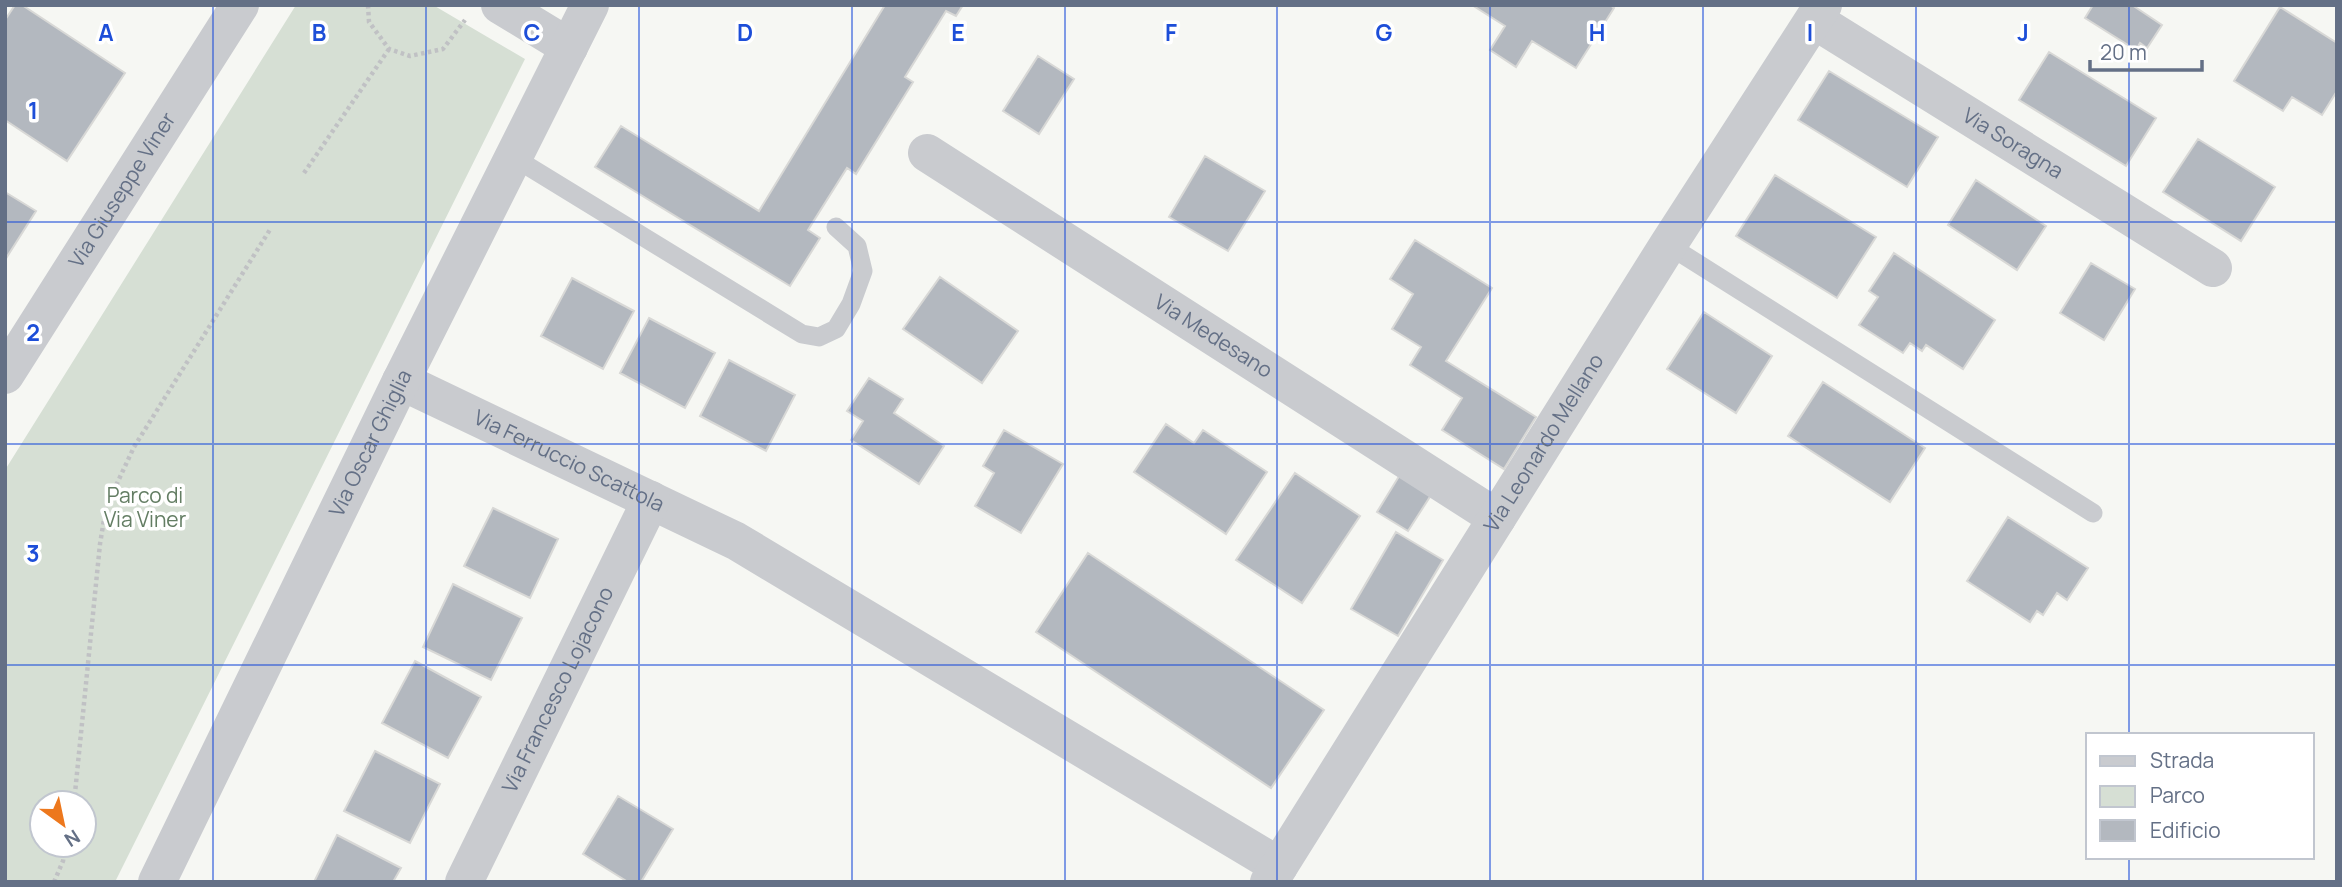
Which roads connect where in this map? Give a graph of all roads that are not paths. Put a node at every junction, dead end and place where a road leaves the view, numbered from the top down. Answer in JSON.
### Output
{"nodes":[{"id":1,"x":240,"y":5,"type":"edge"},
{"id":2,"x":590,"y":5,"type":"edge"},
{"id":3,"x":485,"y":9,"type":"edge"},
{"id":4,"x":1819,"y":13,"type":"edge"},
{"id":5,"x":569,"y":47,"type":"junction"},
{"id":6,"x":927,"y":153,"type":"dead end"},
{"id":7,"x":513,"y":157,"type":"junction"},
{"id":8,"x":836,"y":227,"type":"dead end"},
{"id":9,"x":1668,"y":245,"type":"junction"},
{"id":10,"x":2213,"y":268,"type":"dead end"},
{"id":11,"x":8,"y":364,"type":"edge"},
{"id":12,"x":401,"y":381,"type":"junction"},
{"id":13,"x":651,"y":500,"type":"junction"},
{"id":14,"x":2093,"y":513,"type":"dead end"},
{"id":15,"x":1497,"y":518,"type":"junction"},
{"id":16,"x":1274,"y":874,"type":"edge"},
{"id":17,"x":157,"y":882,"type":"edge"},
{"id":18,"x":464,"y":882,"type":"edge"}],
"edges":[{"from":1,"to":11,"type":"street","name":"Via Giuseppe Viner"},
{"from":2,"to":5,"type":"street","name":"Via Oscar Ghiglia"},
{"from":3,"to":5,"type":"street"},
{"from":4,"to":9,"type":"street","name":"Via Leonardo Mellano"},
{"from":4,"to":10,"type":"street","name":"Via Soragna"},
{"from":5,"to":7,"type":"street","name":"Via Oscar Ghiglia"},
{"from":6,"to":15,"type":"street","name":"Via Medesano"},
{"from":7,"to":8,"type":"lane"},
{"from":7,"to":12,"type":"street","name":"Via Oscar Ghiglia"},
{"from":9,"to":14,"type":"lane"},
{"from":9,"to":15,"type":"street","name":"Via Leonardo Mellano"},
{"from":12,"to":13,"type":"street","name":"Via Ferruccio Scattola"},
{"from":12,"to":17,"type":"street","name":"Via Oscar Ghiglia"},
{"from":13,"to":16,"type":"street","name":"Via Ferruccio Scattola"},
{"from":13,"to":18,"type":"street","name":"Via Francesco Lojacono"},
{"from":15,"to":16,"type":"street","name":"Via Leonardo Mellano"}]}
